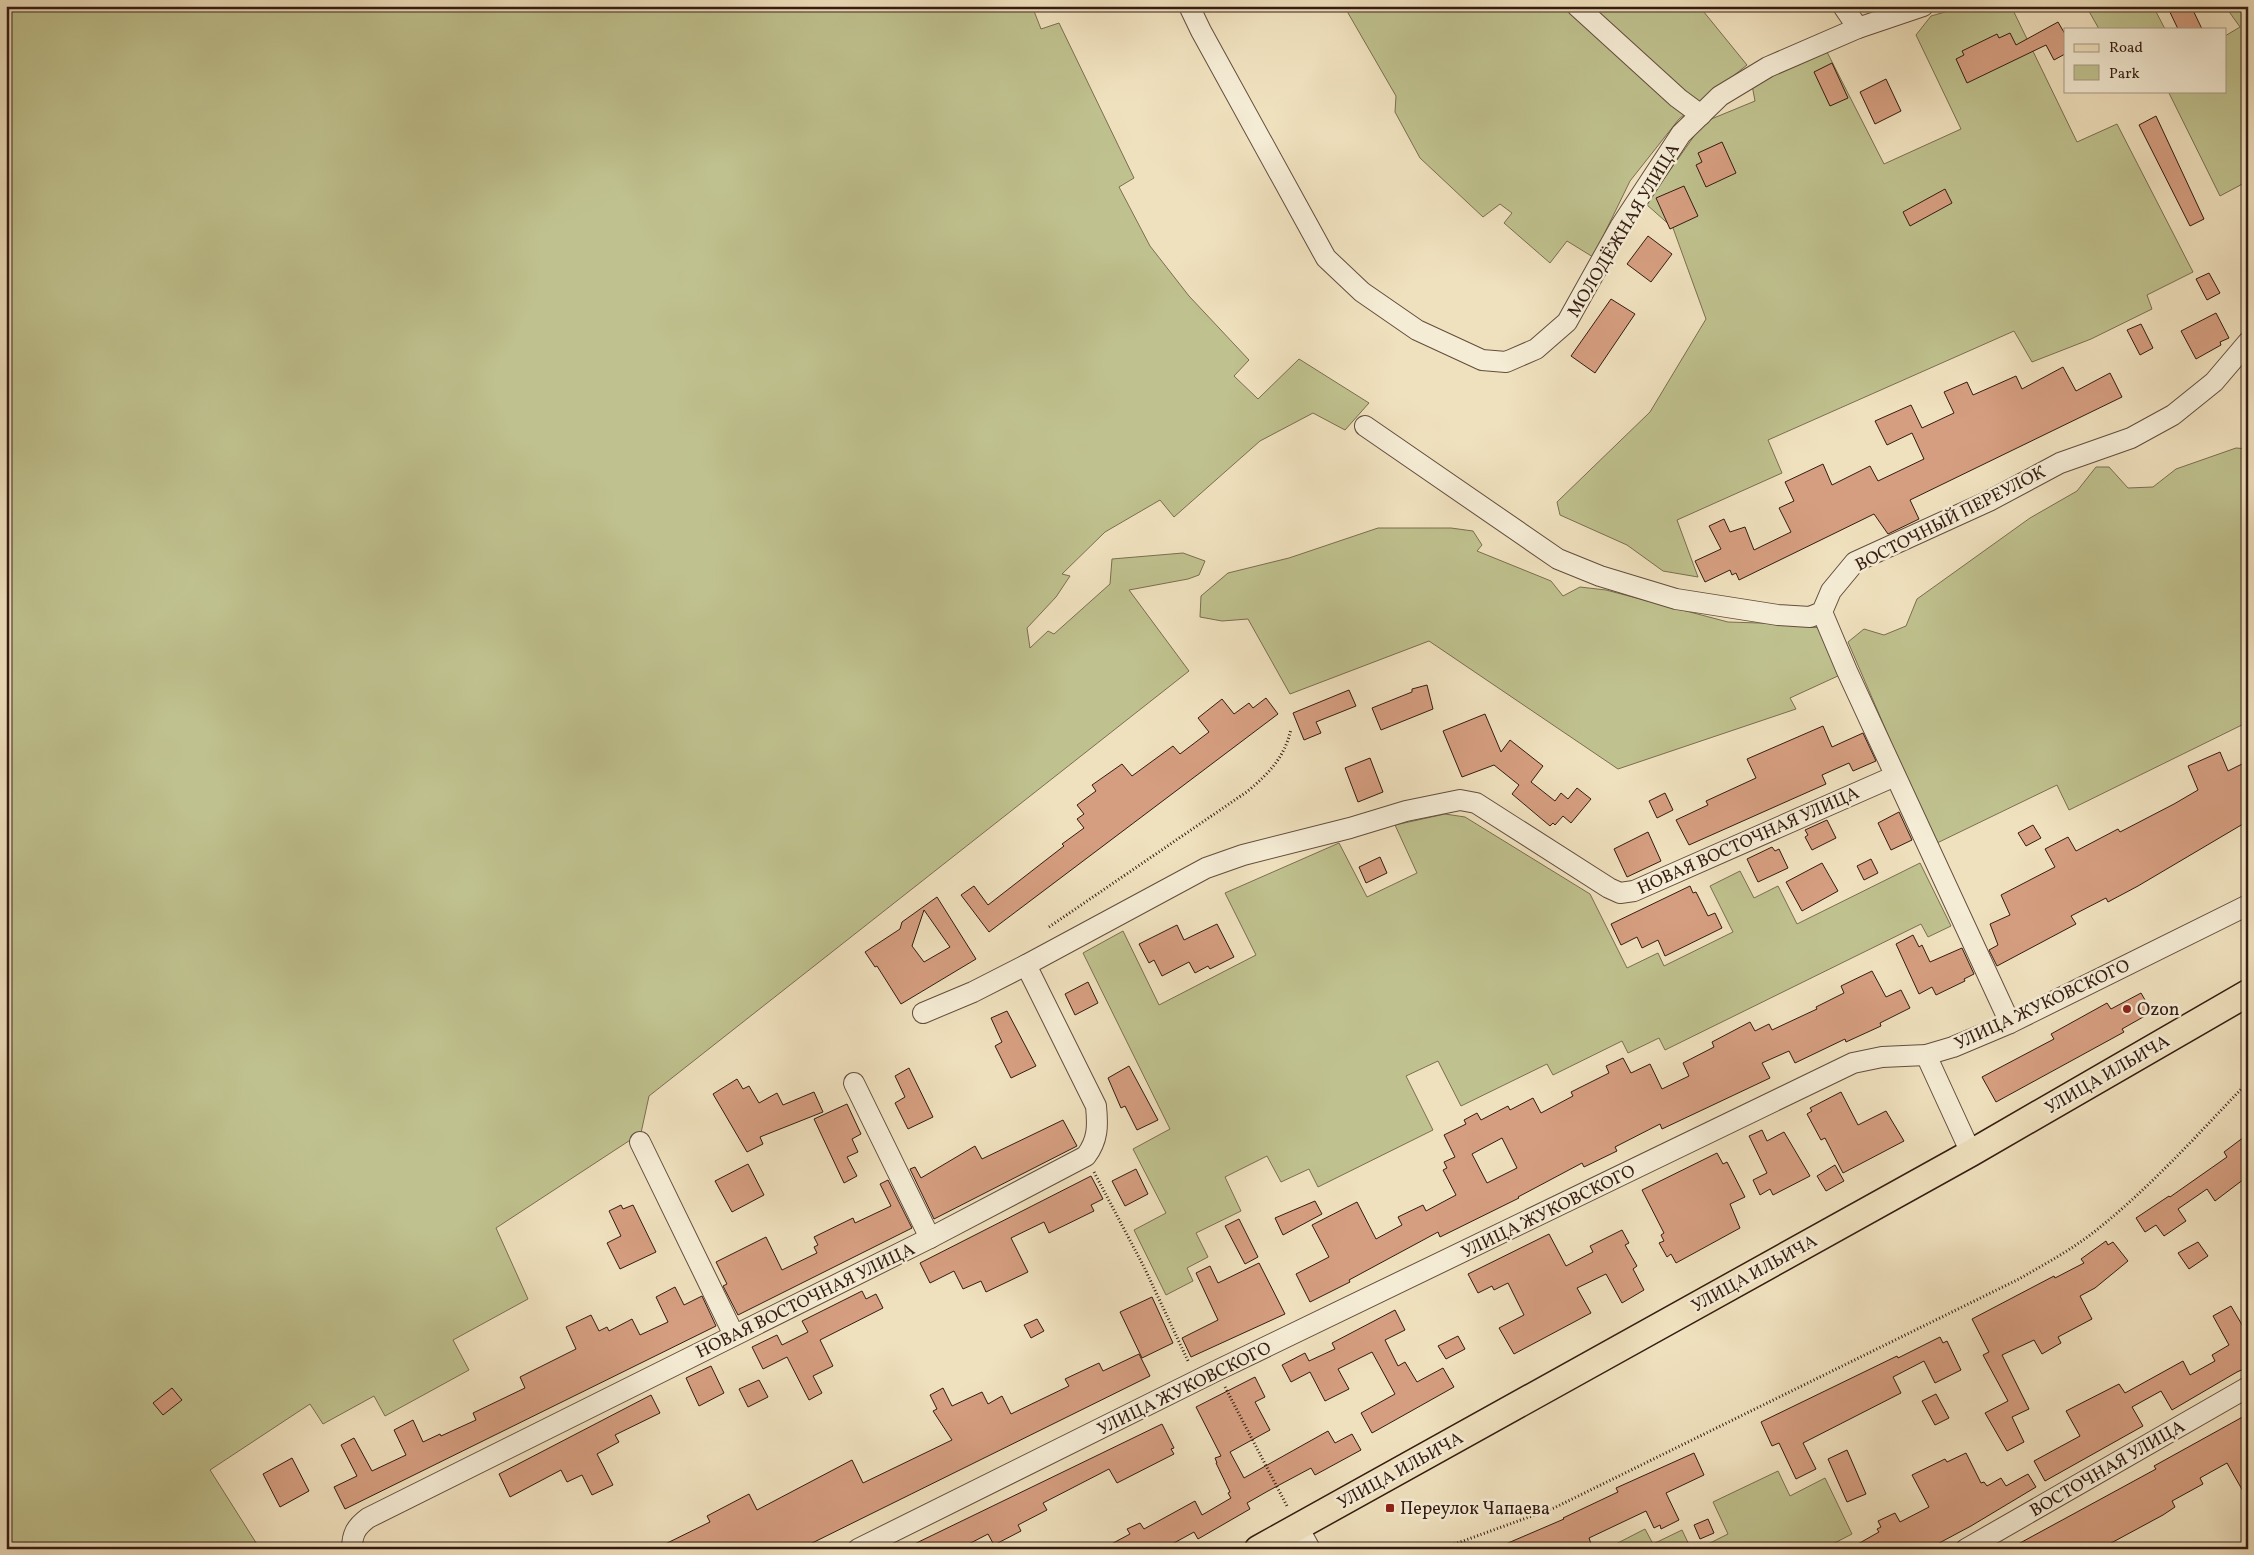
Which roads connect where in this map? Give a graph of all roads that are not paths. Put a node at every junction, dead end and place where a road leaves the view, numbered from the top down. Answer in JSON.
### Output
{"nodes":[{"id":1,"x":1190,"y":6,"type":"edge"},
{"id":2,"x":1577,"y":6,"type":"edge"},
{"id":3,"x":1843,"y":6,"type":"edge"},
{"id":4,"x":1924,"y":6,"type":"edge"},
{"id":5,"x":1858,"y":28,"type":"junction"},
{"id":6,"x":1701,"y":115,"type":"junction"},
{"id":7,"x":2248,"y":342,"type":"edge"},
{"id":8,"x":1365,"y":426,"type":"dead end"},
{"id":9,"x":1822,"y":612,"type":"junction"},
{"id":10,"x":1895,"y":776,"type":"junction"},
{"id":11,"x":2248,"y":905,"type":"edge"},
{"id":12,"x":1026,"y":966,"type":"junction"},
{"id":13,"x":2248,"y":993,"type":"edge"},
{"id":14,"x":923,"y":1013,"type":"dead end"},
{"id":15,"x":2010,"y":1023,"type":"junction"},
{"id":16,"x":1926,"y":1055,"type":"junction"},
{"id":17,"x":854,"y":1083,"type":"dead end"},
{"id":18,"x":640,"y":1142,"type":"dead end"},
{"id":19,"x":1971,"y":1153,"type":"junction"},
{"id":20,"x":930,"y":1238,"type":"junction"},
{"id":21,"x":734,"y":1335,"type":"junction"},
{"id":22,"x":2248,"y":1388,"type":"edge"},
{"id":23,"x":1304,"y":1538,"type":"edge"},
{"id":24,"x":352,"y":1549,"type":"edge"},
{"id":25,"x":858,"y":1549,"type":"edge"},
{"id":26,"x":1258,"y":1549,"type":"edge"},
{"id":27,"x":1966,"y":1549,"type":"edge"}],
"edges":[{"from":1,"to":6,"type":"street","name":"МОЛОДЁЖНАЯ УЛИЦА"},
{"from":2,"to":6,"type":"street"},
{"from":3,"to":5,"type":"street"},
{"from":4,"to":5,"type":"street","name":"МОЛОДЁЖНАЯ УЛИЦА"},
{"from":5,"to":6,"type":"street","name":"МОЛОДЁЖНАЯ УЛИЦА"},
{"from":7,"to":9,"type":"street","name":"ВОСТОЧНЫЙ ПЕРЕУЛОК"},
{"from":8,"to":9,"type":"street"},
{"from":9,"to":10,"type":"street"},
{"from":10,"to":12,"type":"street","name":"НОВАЯ ВОСТОЧНАЯ УЛИЦА"},
{"from":10,"to":15,"type":"street"},
{"from":11,"to":15,"type":"street","name":"УЛИЦА ЖУКОВСКОГО"},
{"from":12,"to":14,"type":"street","name":"НОВАЯ ВОСТОЧНАЯ УЛИЦА"},
{"from":12,"to":20,"type":"street","name":"НОВАЯ ВОСТОЧНАЯ УЛИЦА"},
{"from":13,"to":19,"type":"main road","name":"УЛИЦА ИЛЬИЧА"},
{"from":15,"to":16,"type":"street","name":"УЛИЦА ЖУКОВСКОГО"},
{"from":16,"to":19,"type":"street"},
{"from":16,"to":25,"type":"street","name":"УЛИЦА ЖУКОВСКОГО"},
{"from":17,"to":20,"type":"street"},
{"from":18,"to":21,"type":"street"},
{"from":19,"to":23,"type":"main road","name":"УЛИЦА ИЛЬИЧА"},
{"from":20,"to":21,"type":"street","name":"НОВАЯ ВОСТОЧНАЯ УЛИЦА"},
{"from":21,"to":24,"type":"street","name":"НОВАЯ ВОСТОЧНАЯ УЛИЦА"},
{"from":22,"to":27,"type":"street","name":"ВОСТОЧНАЯ УЛИЦА"},
{"from":23,"to":26,"type":"main road","name":"УЛИЦА ИЛЬИЧА"}]}
